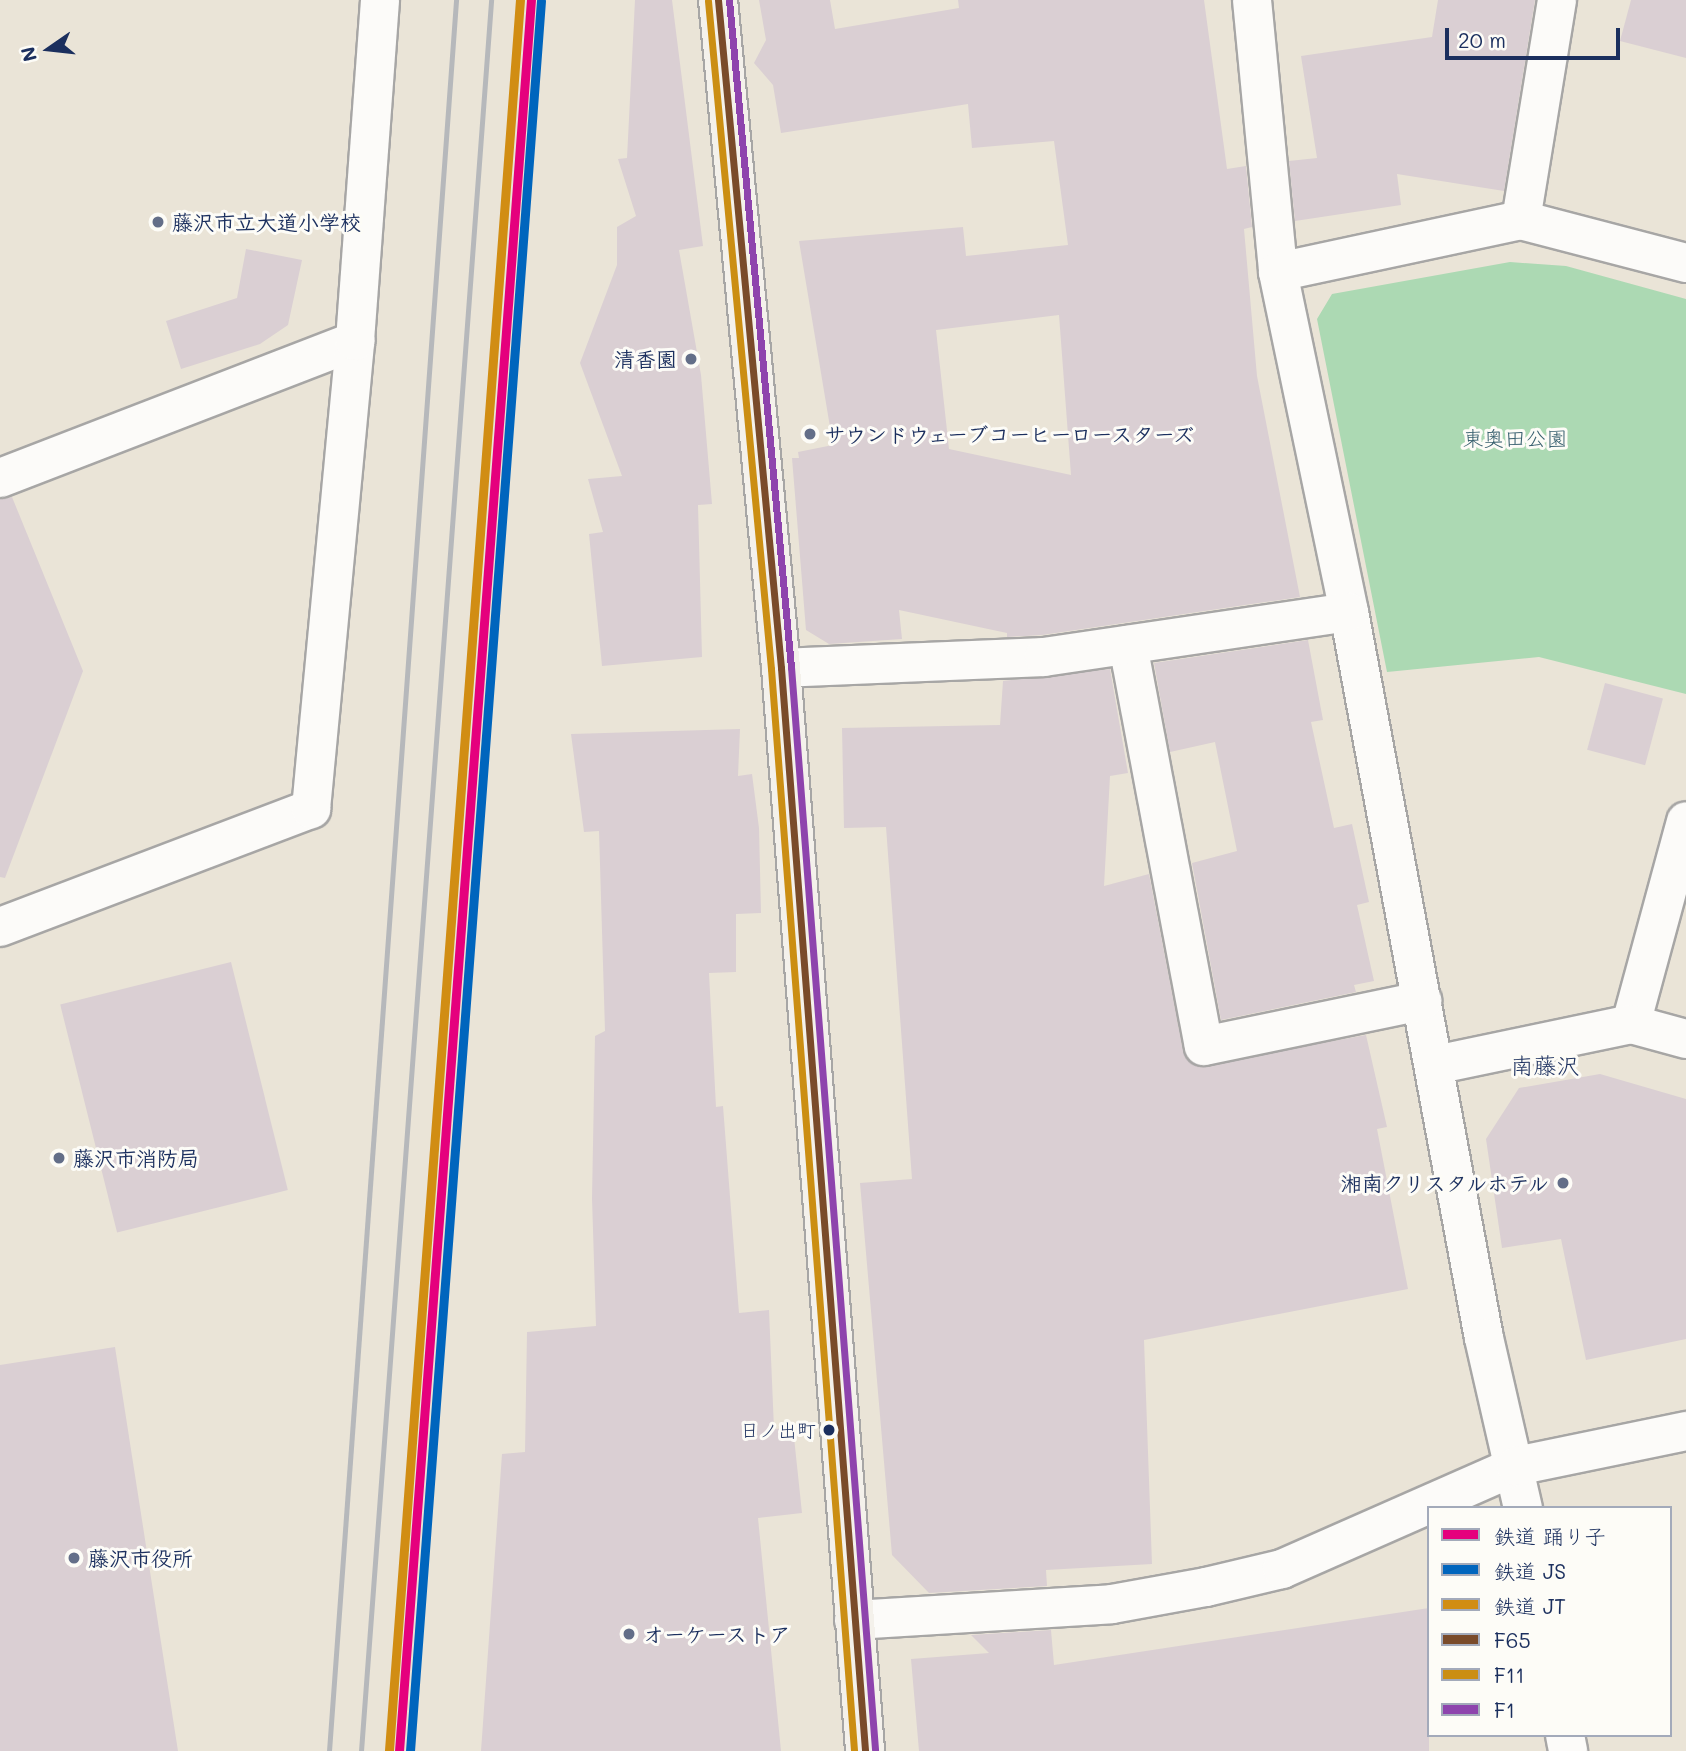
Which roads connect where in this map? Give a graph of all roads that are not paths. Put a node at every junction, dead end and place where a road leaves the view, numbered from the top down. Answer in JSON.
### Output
{"nodes":[{"id":1,"x":380,"y":0,"type":"edge"},
{"id":2,"x":719,"y":0,"type":"edge"},
{"id":3,"x":1252,"y":0,"type":"edge"},
{"id":4,"x":1557,"y":0,"type":"edge"},
{"id":5,"x":1521,"y":220,"type":"junction"},
{"id":6,"x":1686,"y":263,"type":"edge"},
{"id":7,"x":1278,"y":272,"type":"junction"},
{"id":8,"x":355,"y":341,"type":"junction"},
{"id":9,"x":0,"y":478,"type":"edge"},
{"id":10,"x":1349,"y":612,"type":"junction"},
{"id":11,"x":1128,"y":645,"type":"junction"},
{"id":12,"x":781,"y":668,"type":"junction"},
{"id":13,"x":1686,"y":821,"type":"edge"},
{"id":14,"x":0,"y":927,"type":"edge"},
{"id":15,"x":1422,"y":1001,"type":"junction"},
{"id":16,"x":1631,"y":1024,"type":"junction"},
{"id":17,"x":1686,"y":1039,"type":"edge"},
{"id":18,"x":1434,"y":1065,"type":"junction"},
{"id":19,"x":1686,"y":1431,"type":"edge"},
{"id":20,"x":1516,"y":1466,"type":"junction"},
{"id":21,"x":1523,"y":1506,"type":"edge"},
{"id":22,"x":854,"y":1620,"type":"junction"},
{"id":23,"x":865,"y":1751,"type":"edge"}],
"edges":[{"from":1,"to":8,"type":"street"},
{"from":2,"to":12,"type":"street"},
{"from":3,"to":7,"type":"street"},
{"from":4,"to":5,"type":"street"},
{"from":5,"to":6,"type":"street"},
{"from":5,"to":7,"type":"street"},
{"from":7,"to":10,"type":"street"},
{"from":8,"to":9,"type":"street"},
{"from":8,"to":14,"type":"street"},
{"from":10,"to":11,"type":"street"},
{"from":10,"to":15,"type":"street"},
{"from":11,"to":12,"type":"street"},
{"from":11,"to":15,"type":"street"},
{"from":12,"to":22,"type":"street"},
{"from":13,"to":16,"type":"street"},
{"from":15,"to":18,"type":"street"},
{"from":16,"to":17,"type":"street"},
{"from":16,"to":18,"type":"street"},
{"from":18,"to":20,"type":"street"},
{"from":19,"to":20,"type":"street"},
{"from":20,"to":21,"type":"street"},
{"from":20,"to":22,"type":"street"},
{"from":22,"to":23,"type":"street"}]}
